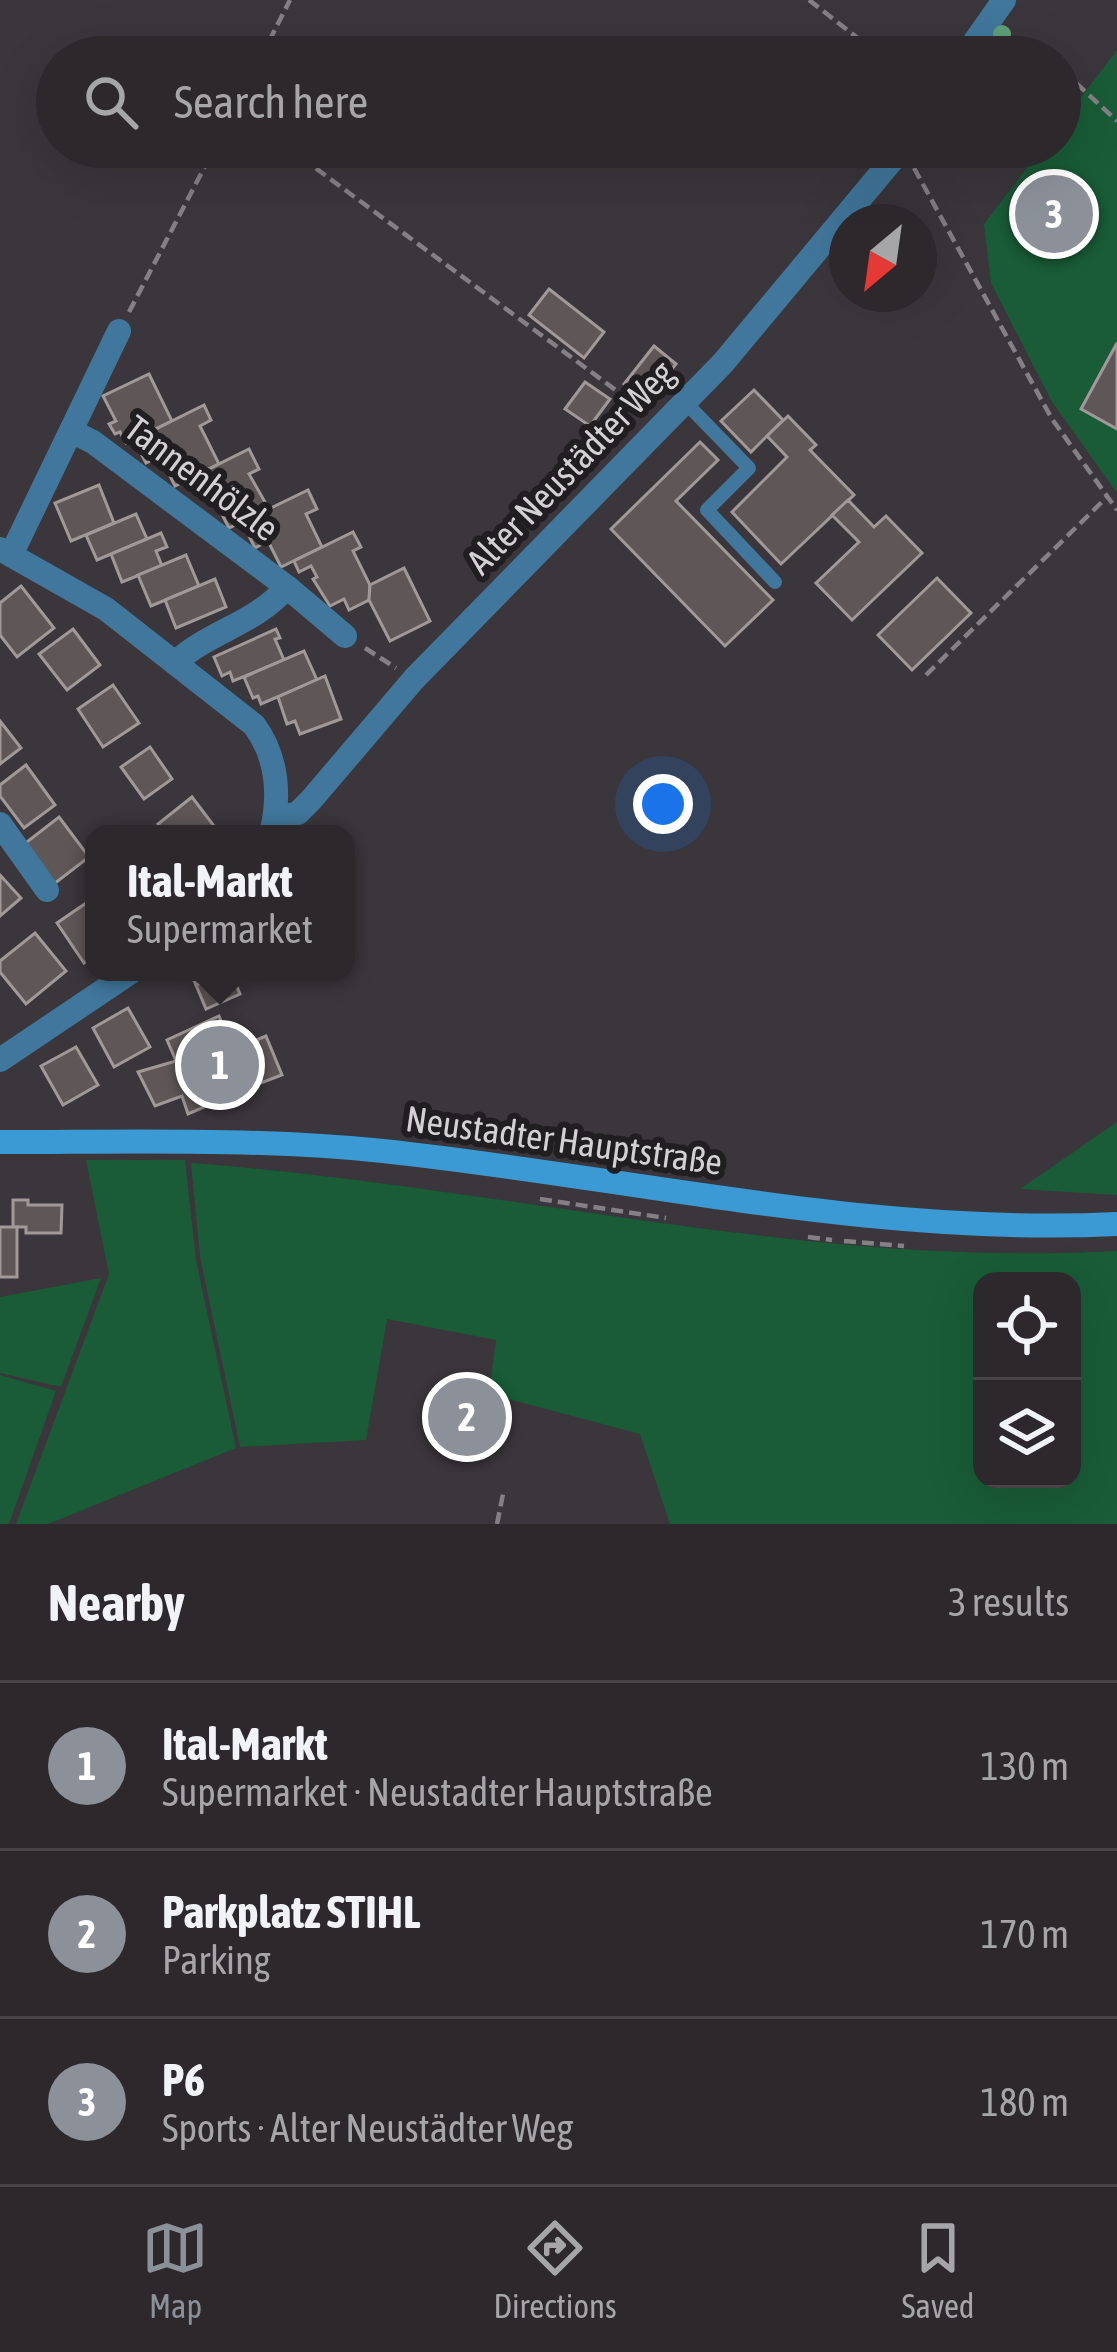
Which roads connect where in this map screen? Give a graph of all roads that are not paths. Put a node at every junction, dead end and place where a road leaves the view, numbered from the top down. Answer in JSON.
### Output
{"nodes":[{"id":1,"x":1004,"y":0,"type":"edge"},
{"id":2,"x":979,"y":36,"type":"edge"},
{"id":3,"x":886,"y":168,"type":"edge"},
{"id":4,"x":119,"y":331,"type":"road end"},
{"id":5,"x":684,"y":401,"type":"junction"},
{"id":6,"x":71,"y":431,"type":"junction"},
{"id":7,"x":5,"y":552,"type":"edge"},
{"id":8,"x":775,"y":582,"type":"dead end"},
{"id":9,"x":286,"y":587,"type":"junction"},
{"id":10,"x":345,"y":636,"type":"dead end"},
{"id":11,"x":176,"y":662,"type":"junction"},
{"id":12,"x":0,"y":824,"type":"edge"},
{"id":13,"x":273,"y":825,"type":"edge"},
{"id":14,"x":277,"y":825,"type":"edge"},
{"id":15,"x":47,"y":890,"type":"dead end"},
{"id":16,"x":118,"y":981,"type":"edge"},
{"id":17,"x":0,"y":1060,"type":"edge"},
{"id":18,"x":0,"y":1142,"type":"edge"},
{"id":19,"x":1117,"y":1223,"type":"edge"}],
"edges":[{"from":1,"to":2,"type":"street"},
{"from":3,"to":5,"type":"street","name":"Alter Neustädter Weg"},
{"from":4,"to":6,"type":"street","name":"Tannenhölzle"},
{"from":5,"to":8,"type":"lane"},
{"from":5,"to":14,"type":"street","name":"Alter Neustädter Weg"},
{"from":6,"to":7,"type":"street","name":"Tannenhölzle"},
{"from":6,"to":9,"type":"street","name":"Tannenhölzle"},
{"from":7,"to":11,"type":"street","name":"Tannenhölzle"},
{"from":9,"to":10,"type":"street","name":"Tannenhölzle"},
{"from":9,"to":11,"type":"street","name":"Tannenhölzle"},
{"from":11,"to":13,"type":"street","name":"Tannenhölzle"},
{"from":12,"to":15,"type":"street"},
{"from":16,"to":17,"type":"street"},
{"from":18,"to":19,"type":"street","name":"Neustadter Hauptstraße"}]}
